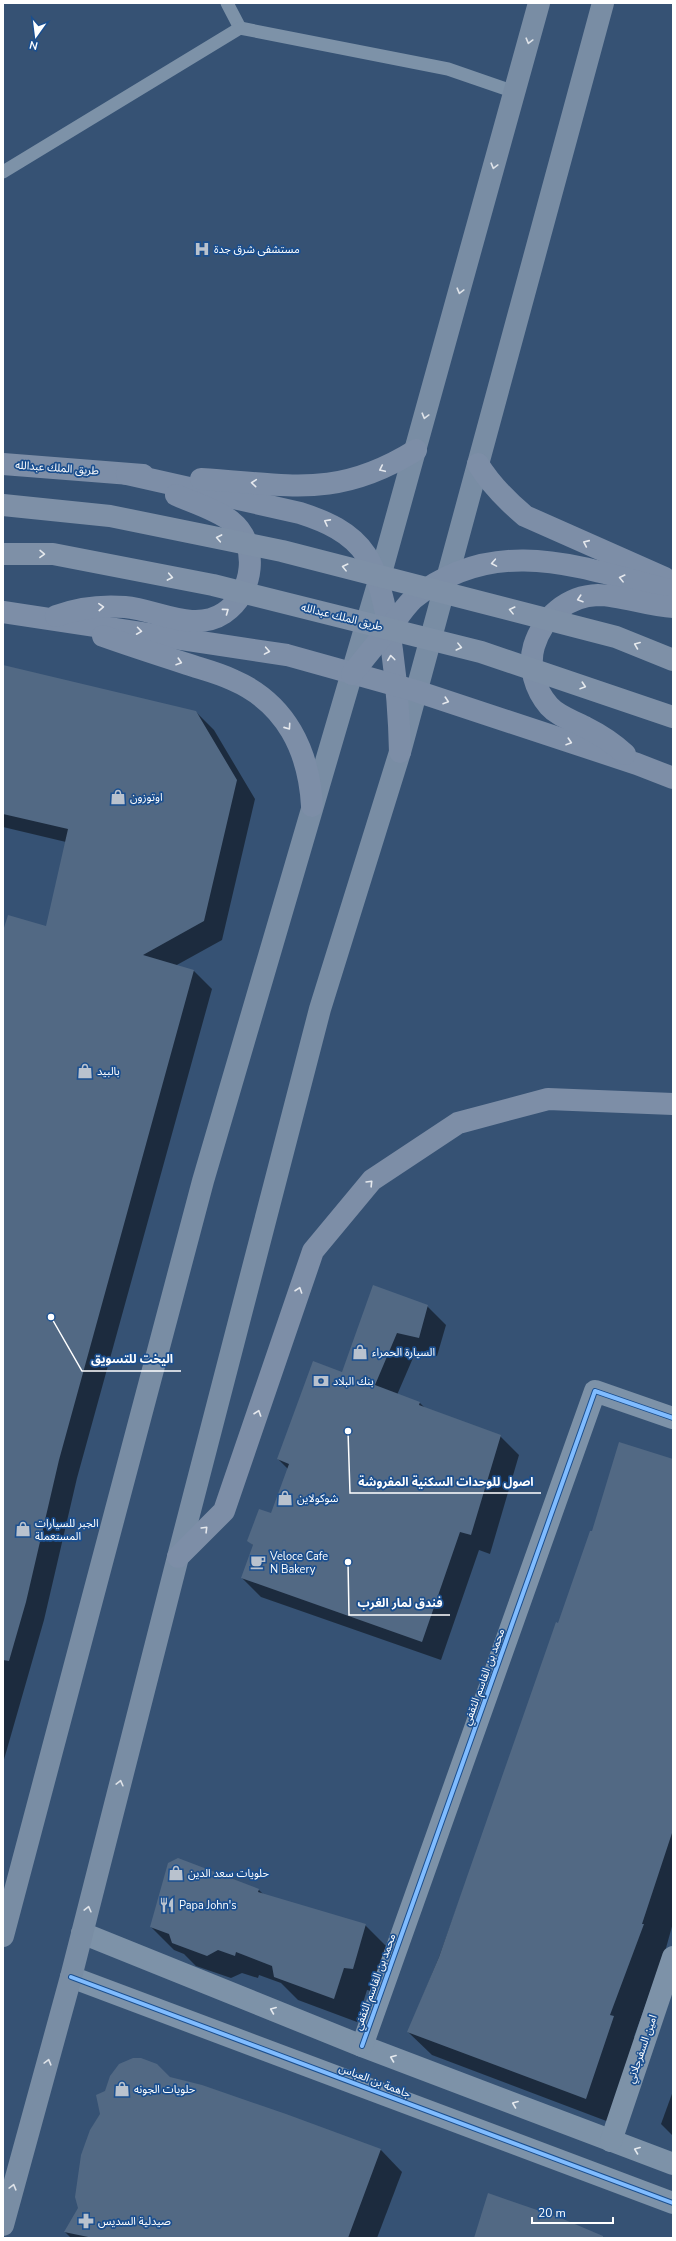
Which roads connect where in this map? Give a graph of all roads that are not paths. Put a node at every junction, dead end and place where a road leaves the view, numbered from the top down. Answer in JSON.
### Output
{"nodes":[{"id":1,"x":227,"y":3,"type":"edge"},
{"id":2,"x":539,"y":3,"type":"edge"},
{"id":3,"x":603,"y":3,"type":"edge"},
{"id":4,"x":240,"y":28,"type":"junction"},
{"id":5,"x":515,"y":92,"type":"junction"},
{"id":6,"x":3,"y":172,"type":"edge"},
{"id":7,"x":416,"y":450,"type":"junction"},
{"id":8,"x":3,"y":464,"type":"edge"},
{"id":9,"x":478,"y":464,"type":"junction"},
{"id":10,"x":127,"y":474,"type":"junction"},
{"id":11,"x":3,"y":505,"type":"edge"},
{"id":12,"x":3,"y":554,"type":"edge"},
{"id":13,"x":447,"y":578,"type":"junction"},
{"id":14,"x":673,"y":582,"type":"edge"},
{"id":15,"x":378,"y":584,"type":"junction"},
{"id":16,"x":673,"y":591,"type":"edge"},
{"id":17,"x":673,"y":607,"type":"edge"},
{"id":18,"x":3,"y":612,"type":"edge"},
{"id":19,"x":49,"y":618,"type":"junction"},
{"id":20,"x":388,"y":629,"type":"junction"},
{"id":21,"x":673,"y":660,"type":"edge"},
{"id":22,"x":352,"y":674,"type":"junction"},
{"id":23,"x":395,"y":685,"type":"junction"},
{"id":24,"x":416,"y":691,"type":"junction"},
{"id":25,"x":673,"y":717,"type":"edge"},
{"id":26,"x":400,"y":752,"type":"junction"},
{"id":27,"x":637,"y":764,"type":"junction"},
{"id":28,"x":673,"y":778,"type":"edge"},
{"id":29,"x":312,"y":806,"type":"junction"},
{"id":30,"x":673,"y":1104,"type":"edge"},
{"id":31,"x":673,"y":1418,"type":"edge"},
{"id":32,"x":178,"y":1557,"type":"junction"},
{"id":33,"x":82,"y":1933,"type":"junction"},
{"id":34,"x":3,"y":1936,"type":"edge"},
{"id":35,"x":673,"y":1957,"type":"edge"},
{"id":36,"x":71,"y":1977,"type":"junction"},
{"id":37,"x":362,"y":2046,"type":"junction"},
{"id":38,"x":611,"y":2141,"type":"junction"},
{"id":39,"x":673,"y":2164,"type":"edge"},
{"id":40,"x":673,"y":2202,"type":"edge"},
{"id":41,"x":3,"y":2225,"type":"edge"}],
"edges":[{"from":1,"to":4,"type":"lane"},
{"from":2,"to":5,"type":"main road","one_way":true},
{"from":3,"to":9,"type":"main road"},
{"from":4,"to":5,"type":"lane"},
{"from":4,"to":6,"type":"lane"},
{"from":5,"to":7,"type":"main road","one_way":true},
{"from":7,"to":10,"type":"main road","name":"طريق الملك عبدالله","one_way":true},
{"from":7,"to":15,"type":"main road"},
{"from":8,"to":10,"type":"main road","name":"طريق الملك عبدالله"},
{"from":9,"to":13,"type":"main road"},
{"from":14,"to":9,"type":"main road","one_way":true},
{"from":15,"to":10,"type":"main road","one_way":true},
{"from":19,"to":10,"type":"main road","one_way":true},
{"from":21,"to":11,"type":"highway","one_way":true,"bridge":true},
{"from":12,"to":25,"type":"highway","name":"طريق الملك عبدالله","one_way":true,"bridge":true},
{"from":16,"to":13,"type":"main road","one_way":true},
{"from":13,"to":20,"type":"main road"},
{"from":13,"to":24,"type":"main road"},
{"from":15,"to":20,"type":"main road"},
{"from":15,"to":22,"type":"main road"},
{"from":17,"to":27,"type":"main road","one_way":true},
{"from":18,"to":19,"type":"main road"},
{"from":19,"to":22,"type":"main road","one_way":true},
{"from":19,"to":29,"type":"main road","one_way":true},
{"from":20,"to":22,"type":"main road"},
{"from":23,"to":20,"type":"main road","one_way":true},
{"from":22,"to":23,"type":"main road"},
{"from":22,"to":29,"type":"main road"},
{"from":23,"to":24,"type":"main road"},
{"from":23,"to":26,"type":"main road"},
{"from":24,"to":26,"type":"main road"},
{"from":24,"to":27,"type":"main road","one_way":true},
{"from":26,"to":32,"type":"main road"},
{"from":27,"to":28,"type":"main road"},
{"from":29,"to":34,"type":"main road"},
{"from":32,"to":30,"type":"main road","one_way":true},
{"from":31,"to":37,"type":"street","name":"محمد بن القاسم الثقفي"},
{"from":33,"to":32,"type":"main road","one_way":true},
{"from":33,"to":36,"type":"main road"},
{"from":37,"to":33,"type":"street","one_way":true},
{"from":35,"to":38,"type":"street","name":"امين السفرجلاني"},
{"from":36,"to":40,"type":"street","name":"جاهمة بن العباس"},
{"from":41,"to":36,"type":"main road","one_way":true},
{"from":38,"to":37,"type":"street","one_way":true},
{"from":39,"to":38,"type":"street","one_way":true}]}
